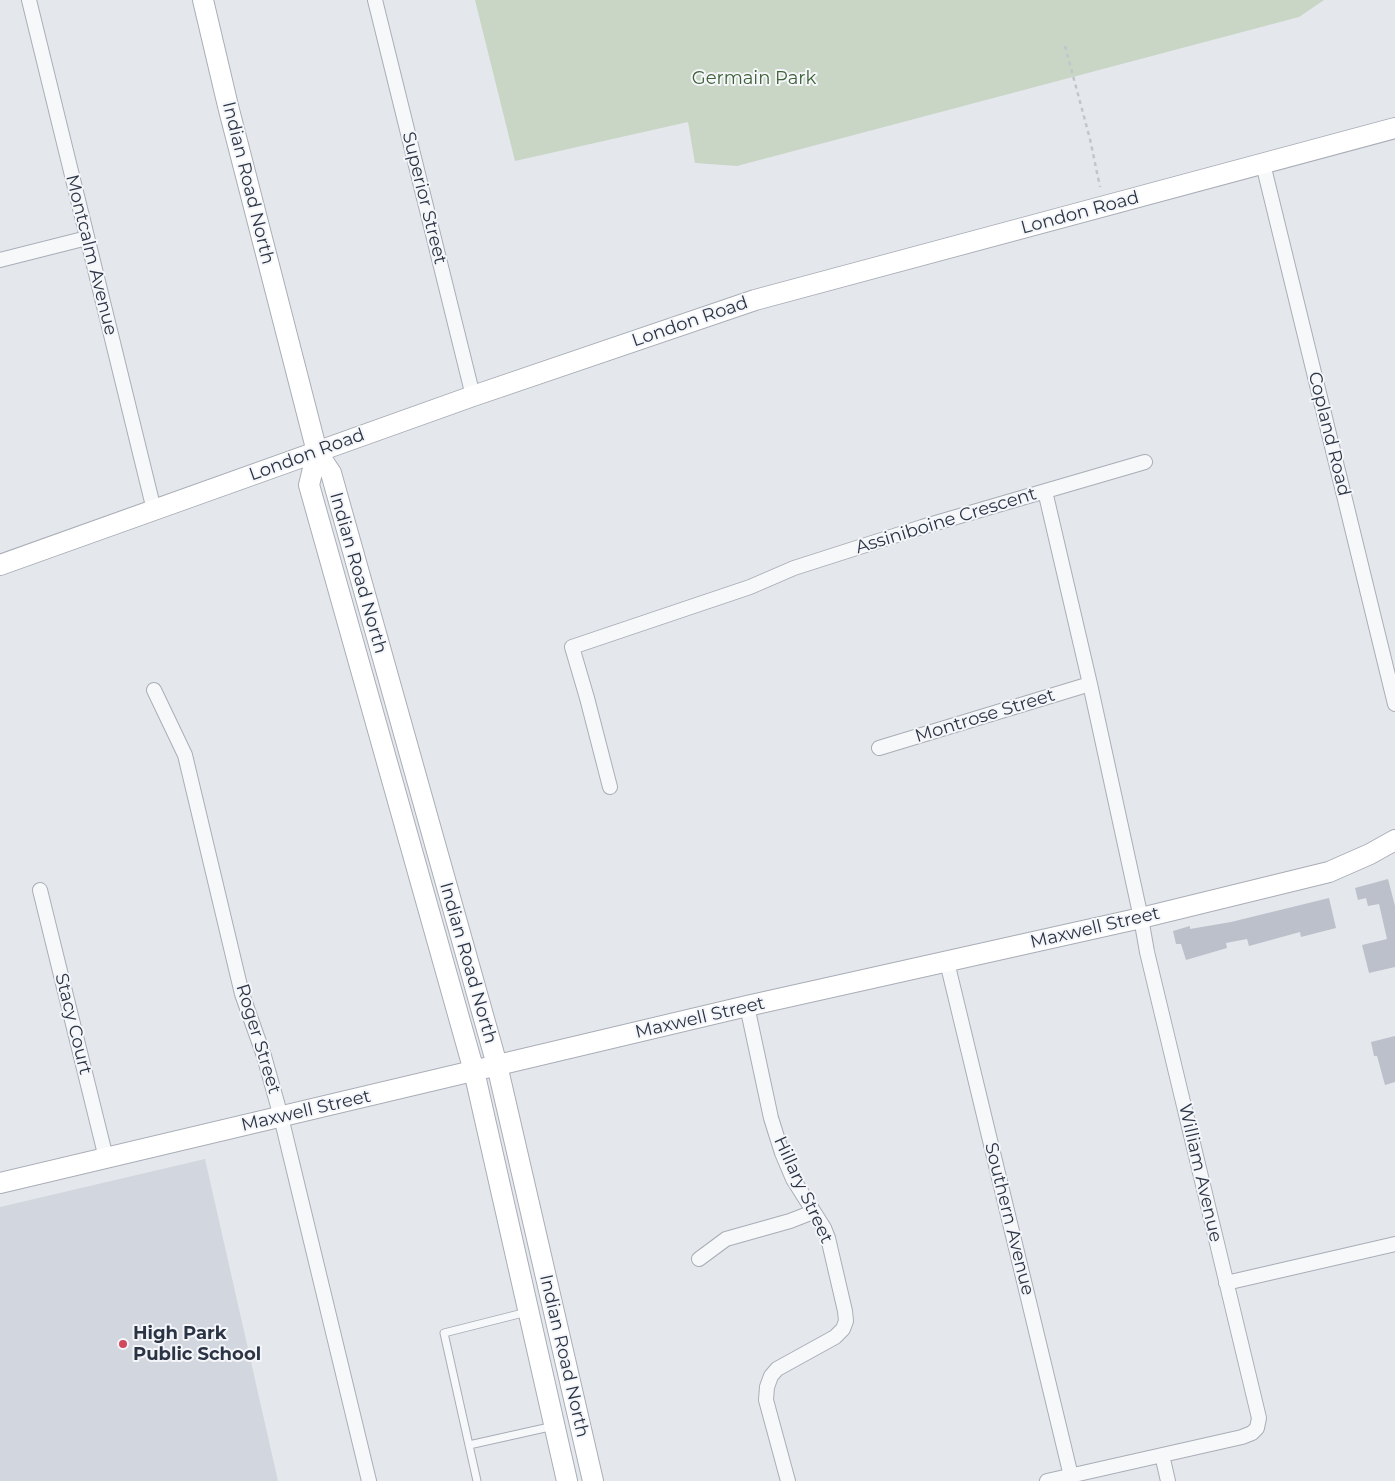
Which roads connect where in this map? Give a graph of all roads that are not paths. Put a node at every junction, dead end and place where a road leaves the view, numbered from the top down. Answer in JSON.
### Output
{"nodes":[{"id":1,"x":29,"y":0,"type":"edge"},
{"id":2,"x":203,"y":0,"type":"edge"},
{"id":3,"x":375,"y":0,"type":"edge"},
{"id":4,"x":1395,"y":128,"type":"edge"},
{"id":5,"x":1263,"y":164,"type":"junction"},
{"id":6,"x":87,"y":238,"type":"junction"},
{"id":7,"x":0,"y":260,"type":"edge"},
{"id":8,"x":473,"y":396,"type":"junction"},
{"id":9,"x":317,"y":452,"type":"junction"},
{"id":10,"x":1146,"y":462,"type":"dead end"},
{"id":11,"x":1045,"y":491,"type":"junction"},
{"id":12,"x":154,"y":510,"type":"junction"},
{"id":13,"x":0,"y":565,"type":"edge"},
{"id":14,"x":1090,"y":684,"type":"junction"},
{"id":15,"x":154,"y":690,"type":"dead end"},
{"id":16,"x":1395,"y":704,"type":"edge"},
{"id":17,"x":880,"y":748,"type":"dead end"},
{"id":18,"x":610,"y":787,"type":"dead end"},
{"id":19,"x":1395,"y":840,"type":"edge"},
{"id":20,"x":40,"y":890,"type":"dead end"},
{"id":21,"x":1141,"y":918,"type":"junction"},
{"id":22,"x":947,"y":962,"type":"junction"},
{"id":23,"x":747,"y":1006,"type":"junction"},
{"id":24,"x":497,"y":1065,"type":"junction"},
{"id":25,"x":474,"y":1071,"type":"junction"},
{"id":26,"x":281,"y":1116,"type":"junction"},
{"id":27,"x":106,"y":1158,"type":"junction"},
{"id":28,"x":1,"y":1180,"type":"edge"},
{"id":29,"x":813,"y":1212,"type":"junction"},
{"id":30,"x":1395,"y":1244,"type":"edge"},
{"id":31,"x":699,"y":1259,"type":"dead end"},
{"id":32,"x":1226,"y":1283,"type":"junction"},
{"id":33,"x":528,"y":1312,"type":"junction"},
{"id":34,"x":554,"y":1425,"type":"junction"},
{"id":35,"x":469,"y":1445,"type":"junction"},
{"id":36,"x":1162,"y":1455,"type":"junction"},
{"id":37,"x":1071,"y":1476,"type":"junction"},
{"id":38,"x":368,"y":1481,"type":"edge"},
{"id":39,"x":477,"y":1481,"type":"edge"},
{"id":40,"x":567,"y":1481,"type":"edge"},
{"id":41,"x":593,"y":1481,"type":"edge"},
{"id":42,"x":788,"y":1481,"type":"edge"},
{"id":43,"x":1047,"y":1481,"type":"edge"},
{"id":44,"x":1168,"y":1481,"type":"edge"}],
"edges":[{"from":1,"to":6,"type":"street","name":"Montcalm Avenue"},
{"from":2,"to":9,"type":"main road","name":"Indian Road North"},
{"from":3,"to":8,"type":"street","name":"Superior Street"},
{"from":4,"to":5,"type":"main road","name":"London Road"},
{"from":5,"to":8,"type":"main road","name":"London Road"},
{"from":5,"to":16,"type":"street","name":"Copland Road"},
{"from":6,"to":7,"type":"street"},
{"from":6,"to":12,"type":"street","name":"Montcalm Avenue"},
{"from":8,"to":9,"type":"main road","name":"London Road"},
{"from":9,"to":12,"type":"main road","name":"London Road"},
{"from":9,"to":24,"type":"main road","name":"Indian Road North"},
{"from":9,"to":25,"type":"main road","name":"Indian Road North"},
{"from":10,"to":11,"type":"street"},
{"from":11,"to":14,"type":"street","name":"Assiniboine Crescent"},
{"from":11,"to":18,"type":"street","name":"Assiniboine Crescent"},
{"from":12,"to":13,"type":"main road","name":"London Road"},
{"from":14,"to":17,"type":"street","name":"Montrose Street"},
{"from":14,"to":21,"type":"street","name":"Assiniboine Crescent"},
{"from":15,"to":26,"type":"street","name":"Roger Street"},
{"from":19,"to":21,"type":"main road","name":"Maxwell Street"},
{"from":20,"to":27,"type":"street","name":"Stacy Court"},
{"from":21,"to":22,"type":"main road","name":"Maxwell Street"},
{"from":21,"to":32,"type":"street","name":"William Avenue"},
{"from":22,"to":23,"type":"main road","name":"Maxwell Street"},
{"from":22,"to":37,"type":"street","name":"Southern Avenue"},
{"from":23,"to":24,"type":"main road","name":"Maxwell Street"},
{"from":23,"to":29,"type":"street","name":"Hillary Street"},
{"from":24,"to":25,"type":"main road","name":"Maxwell Street"},
{"from":24,"to":41,"type":"main road","name":"Indian Road North"},
{"from":25,"to":26,"type":"main road","name":"Maxwell Street"},
{"from":25,"to":33,"type":"main road","name":"Indian Road North"},
{"from":26,"to":27,"type":"main road","name":"Maxwell Street"},
{"from":26,"to":38,"type":"street","name":"Roger Street"},
{"from":27,"to":28,"type":"main road","name":"Maxwell Street"},
{"from":29,"to":31,"type":"street"},
{"from":29,"to":42,"type":"street","name":"Hillary Street"},
{"from":30,"to":32,"type":"street"},
{"from":32,"to":36,"type":"street","name":"William Avenue"},
{"from":33,"to":34,"type":"main road","name":"Indian Road North"},
{"from":33,"to":35,"type":"lane"},
{"from":34,"to":35,"type":"lane"},
{"from":34,"to":40,"type":"main road","name":"Indian Road North"},
{"from":35,"to":39,"type":"lane"},
{"from":36,"to":37,"type":"street"},
{"from":36,"to":44,"type":"street"},
{"from":37,"to":43,"type":"street"}]}
